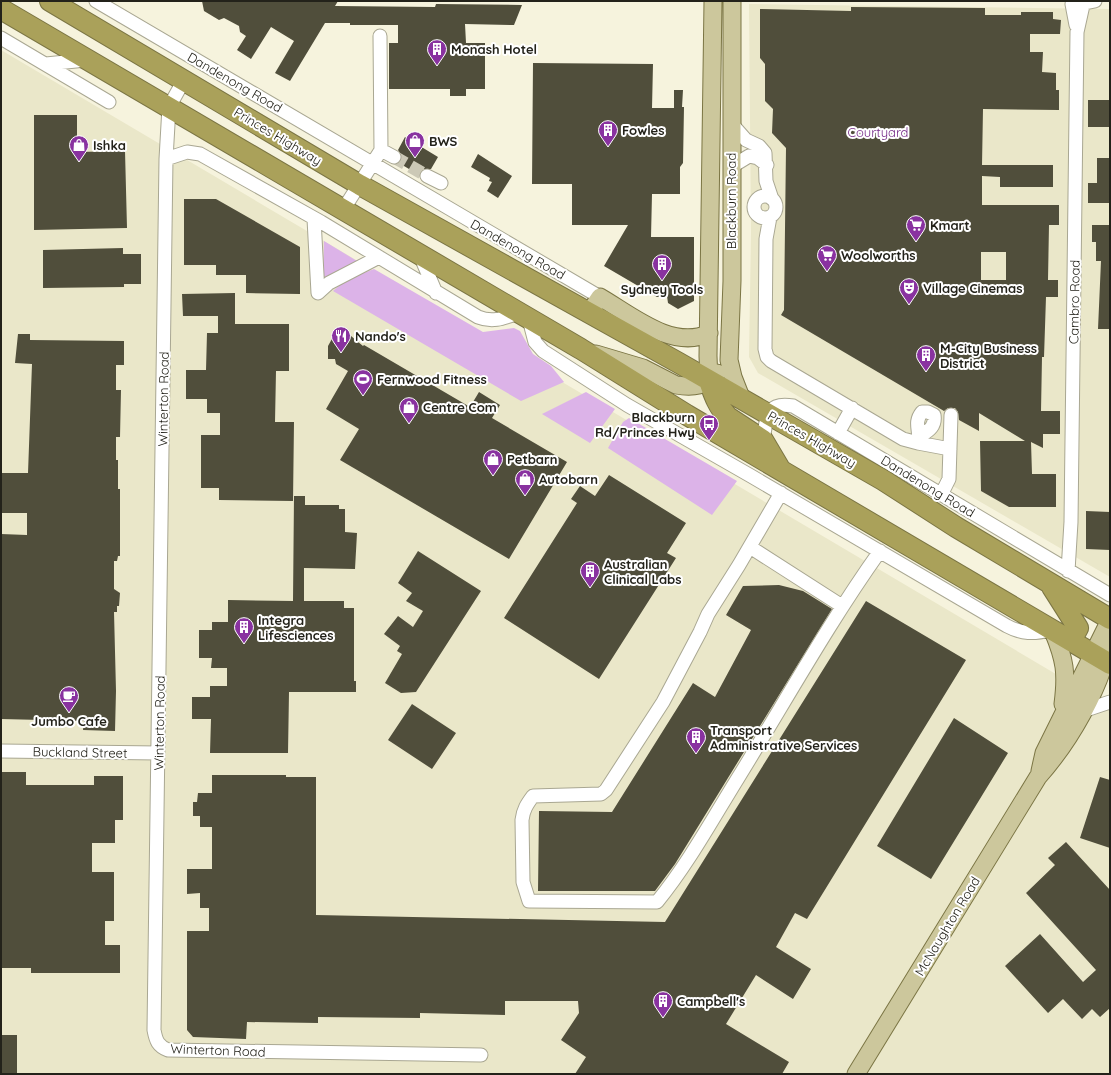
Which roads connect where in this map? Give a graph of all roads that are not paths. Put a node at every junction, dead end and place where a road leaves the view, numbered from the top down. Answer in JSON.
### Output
{"nodes":[{"id":1,"x":50,"y":1,"type":"edge"},
{"id":2,"x":96,"y":1,"type":"edge"},
{"id":3,"x":713,"y":1,"type":"edge"},
{"id":4,"x":732,"y":1,"type":"edge"},
{"id":5,"x":1078,"y":2,"type":"edge"},
{"id":6,"x":1,"y":9,"type":"edge"},
{"id":7,"x":380,"y":36,"type":"dead end"},
{"id":8,"x":1,"y":38,"type":"edge"},
{"id":9,"x":86,"y":60,"type":"junction"},
{"id":10,"x":46,"y":64,"type":"junction"},
{"id":11,"x":184,"y":80,"type":"junction"},
{"id":12,"x":109,"y":102,"type":"dead end"},
{"id":13,"x":169,"y":107,"type":"junction"},
{"id":14,"x":731,"y":123,"type":"junction"},
{"id":15,"x":380,"y":150,"type":"junction"},
{"id":16,"x":394,"y":157,"type":"tunnel mouth"},
{"id":17,"x":166,"y":159,"type":"junction"},
{"id":18,"x":374,"y":163,"type":"junction"},
{"id":19,"x":767,"y":165,"type":"junction"},
{"id":20,"x":731,"y":167,"type":"junction"},
{"id":21,"x":427,"y":176,"type":"tunnel mouth"},
{"id":22,"x":441,"y":183,"type":"dead end"},
{"id":23,"x":360,"y":185,"type":"junction"},
{"id":24,"x":312,"y":192,"type":"junction"},
{"id":25,"x":343,"y":210,"type":"junction"},
{"id":26,"x":318,"y":221,"type":"junction"},
{"id":27,"x":520,"y":251,"type":"junction"},
{"id":28,"x":420,"y":255,"type":"junction"},
{"id":29,"x":379,"y":257,"type":"junction"},
{"id":30,"x":508,"y":269,"type":"junction"},
{"id":31,"x":436,"y":293,"type":"junction"},
{"id":32,"x":600,"y":297,"type":"junction"},
{"id":33,"x":589,"y":313,"type":"junction"},
{"id":34,"x":524,"y":316,"type":"junction"},
{"id":35,"x":709,"y":333,"type":"junction"},
{"id":36,"x":581,"y":349,"type":"junction"},
{"id":37,"x":729,"y":360,"type":"junction"},
{"id":38,"x":709,"y":382,"type":"junction"},
{"id":39,"x":742,"y":400,"type":"junction"},
{"id":40,"x":852,"y":408,"type":"junction"},
{"id":41,"x":768,"y":414,"type":"junction"},
{"id":42,"x":951,"y":415,"type":"dead end"},
{"id":43,"x":838,"y":433,"type":"junction"},
{"id":44,"x":763,"y":440,"type":"junction"},
{"id":45,"x":950,"y":449,"type":"junction"},
{"id":46,"x":885,"y":460,"type":"junction"},
{"id":47,"x":779,"y":468,"type":"junction"},
{"id":48,"x":883,"y":480,"type":"junction"},
{"id":49,"x":781,"y":493,"type":"junction"},
{"id":50,"x":941,"y":495,"type":"junction"},
{"id":51,"x":750,"y":547,"type":"junction"},
{"id":52,"x":880,"y":551,"type":"junction"},
{"id":53,"x":1068,"y":571,"type":"junction"},
{"id":54,"x":971,"y":582,"type":"junction"},
{"id":55,"x":1050,"y":583,"type":"junction"},
{"id":56,"x":1110,"y":595,"type":"edge"},
{"id":57,"x":961,"y":599,"type":"junction"},
{"id":58,"x":842,"y":606,"type":"junction"},
{"id":59,"x":1110,"y":620,"type":"edge"},
{"id":60,"x":1052,"y":630,"type":"junction"},
{"id":61,"x":1071,"y":641,"type":"junction"},
{"id":62,"x":1110,"y":642,"type":"edge"},
{"id":63,"x":1103,"y":660,"type":"edge"},
{"id":64,"x":1110,"y":702,"type":"edge"},
{"id":65,"x":1083,"y":711,"type":"junction"},
{"id":66,"x":1061,"y":718,"type":"junction"},
{"id":67,"x":1,"y":751,"type":"edge"},
{"id":68,"x":158,"y":753,"type":"junction"},
{"id":69,"x":1038,"y":777,"type":"junction"},
{"id":70,"x":481,"y":1055,"type":"dead end"},
{"id":71,"x":856,"y":1074,"type":"edge"}],
"edges":[{"from":1,"to":11,"type":"highway","name":"Princes Highway"},
{"from":2,"to":18,"type":"street","name":"Dandenong Road"},
{"from":3,"to":35,"type":"main road","name":"Blackburn Road"},
{"from":4,"to":14,"type":"main road","name":"Blackburn Road"},
{"from":5,"to":53,"type":"street","name":"Cambro Road"},
{"from":6,"to":9,"type":"highway"},
{"from":7,"to":15,"type":"street"},
{"from":8,"to":10,"type":"street"},
{"from":9,"to":10,"type":"street"},
{"from":9,"to":13,"type":"highway"},
{"from":10,"to":12,"type":"street"},
{"from":11,"to":13,"type":"street","name":"Winterton Road"},
{"from":11,"to":23,"type":"highway","name":"Princes Highway"},
{"from":13,"to":17,"type":"street","name":"Winterton Road"},
{"from":13,"to":24,"type":"highway"},
{"from":14,"to":19,"type":"street"},
{"from":14,"to":20,"type":"main road","name":"Blackburn Road"},
{"from":15,"to":16,"type":"street"},
{"from":15,"to":18,"type":"street"},
{"from":17,"to":26,"type":"street"},
{"from":17,"to":68,"type":"street","name":"Winterton Road"},
{"from":18,"to":23,"type":"street"},
{"from":18,"to":27,"type":"street","name":"Dandenong Road"},
{"from":19,"to":20,"type":"street"},
{"from":19,"to":40,"type":"street"},
{"from":20,"to":37,"type":"main road","name":"Blackburn Road"},
{"from":21,"to":22,"type":"street"},
{"from":23,"to":25,"type":"street"},
{"from":23,"to":30,"type":"highway","name":"Princes Highway"},
{"from":24,"to":25,"type":"highway"},
{"from":24,"to":26,"type":"street"},
{"from":25,"to":28,"type":"highway"},
{"from":26,"to":29,"type":"street"},
{"from":26,"to":29,"type":"street"},
{"from":27,"to":30,"type":"street"},
{"from":27,"to":32,"type":"street","name":"Dandenong Road"},
{"from":28,"to":31,"type":"street"},
{"from":28,"to":34,"type":"highway"},
{"from":29,"to":31,"type":"street"},
{"from":30,"to":33,"type":"highway","name":"Princes Highway"},
{"from":31,"to":34,"type":"street"},
{"from":32,"to":33,"type":"main road"},
{"from":32,"to":35,"type":"main road"},
{"from":33,"to":38,"type":"highway","name":"Princes Highway"},
{"from":34,"to":36,"type":"highway"},
{"from":34,"to":49,"type":"street"},
{"from":35,"to":38,"type":"main road","name":"Blackburn Road"},
{"from":36,"to":38,"type":"main road"},
{"from":36,"to":47,"type":"highway"},
{"from":37,"to":38,"type":"main road"},
{"from":37,"to":39,"type":"main road","name":"Blackburn Road"},
{"from":38,"to":39,"type":"highway","name":"Princes Highway"},
{"from":38,"to":44,"type":"highway"},
{"from":39,"to":41,"type":"highway","name":"Princes Highway"},
{"from":40,"to":43,"type":"street"},
{"from":40,"to":45,"type":"street"},
{"from":41,"to":43,"type":"street","name":"Dandenong Road"},
{"from":41,"to":44,"type":"street"},
{"from":41,"to":48,"type":"highway","name":"Princes Highway"},
{"from":42,"to":45,"type":"street"},
{"from":43,"to":46,"type":"street","name":"Dandenong Road"},
{"from":44,"to":47,"type":"highway"},
{"from":45,"to":50,"type":"street"},
{"from":46,"to":48,"type":"street"},
{"from":46,"to":50,"type":"street","name":"Dandenong Road"},
{"from":47,"to":54,"type":"highway"},
{"from":48,"to":55,"type":"highway","name":"Princes Highway"},
{"from":49,"to":51,"type":"street"},
{"from":49,"to":52,"type":"street"},
{"from":50,"to":53,"type":"street","name":"Dandenong Road"},
{"from":51,"to":58,"type":"street"},
{"from":51,"to":58,"type":"street"},
{"from":52,"to":57,"type":"street"},
{"from":52,"to":58,"type":"street"},
{"from":53,"to":56,"type":"street","name":"Dandenong Road"},
{"from":54,"to":57,"type":"street"},
{"from":54,"to":60,"type":"highway"},
{"from":55,"to":59,"type":"highway","name":"Princes Highway"},
{"from":55,"to":61,"type":"highway"},
{"from":57,"to":60,"type":"street"},
{"from":59,"to":63,"type":"main road","name":"McNaughton Road"},
{"from":60,"to":61,"type":"highway"},
{"from":60,"to":66,"type":"main road"},
{"from":61,"to":63,"type":"highway"},
{"from":62,"to":63,"type":"main road","name":"McNaughton Road"},
{"from":63,"to":65,"type":"main road","name":"McNaughton Road"},
{"from":63,"to":66,"type":"main road","name":"McNaughton Road"},
{"from":64,"to":65,"type":"street"},
{"from":65,"to":69,"type":"main road","name":"McNaughton Road"},
{"from":66,"to":69,"type":"main road","name":"McNaughton Road"},
{"from":67,"to":68,"type":"street","name":"Buckland Street"},
{"from":68,"to":70,"type":"street","name":"Winterton Road"},
{"from":69,"to":71,"type":"main road","name":"McNaughton Road"}]}
